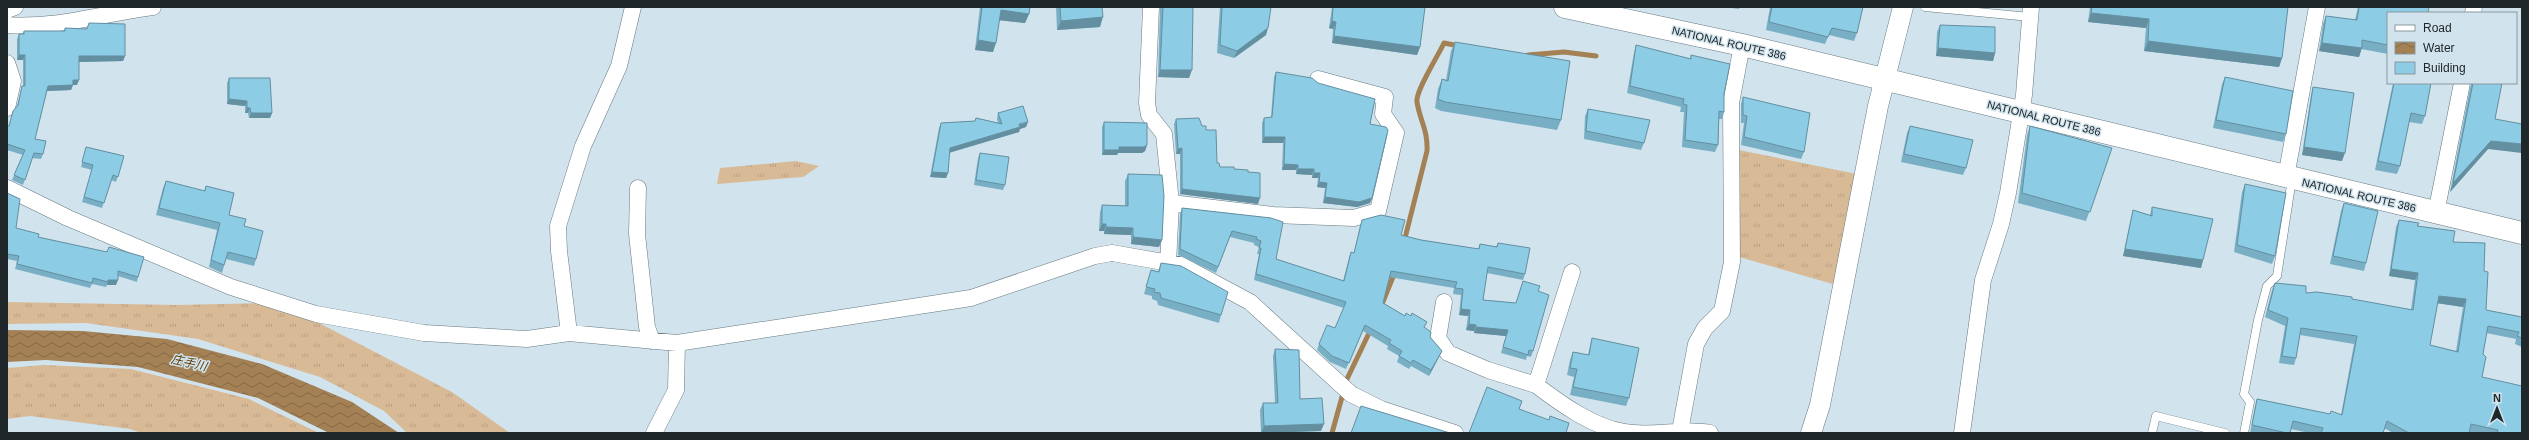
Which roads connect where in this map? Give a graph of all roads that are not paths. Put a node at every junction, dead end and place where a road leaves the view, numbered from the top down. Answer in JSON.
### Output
{"nodes":[{"id":1,"x":8,"y":7,"type":"edge"},
{"id":2,"x":15,"y":7,"type":"edge"},
{"id":3,"x":153,"y":7,"type":"edge"},
{"id":4,"x":633,"y":7,"type":"edge"},
{"id":5,"x":1151,"y":7,"type":"edge"},
{"id":6,"x":1565,"y":7,"type":"edge"},
{"id":7,"x":1903,"y":7,"type":"edge"},
{"id":8,"x":1925,"y":7,"type":"edge"},
{"id":9,"x":2317,"y":7,"type":"edge"},
{"id":10,"x":7,"y":10,"type":"edge"},
{"id":11,"x":2031,"y":12,"type":"edge"},
{"id":12,"x":7,"y":25,"type":"edge"},
{"id":13,"x":1742,"y":45,"type":"junction"},
{"id":14,"x":7,"y":63,"type":"edge"},
{"id":15,"x":1318,"y":79,"type":"dead end"},
{"id":16,"x":1885,"y":81,"type":"junction"},
{"id":17,"x":2462,"y":84,"type":"edge"},
{"id":18,"x":7,"y":108,"type":"edge"},
{"id":19,"x":2020,"y":112,"type":"junction"},
{"id":20,"x":2289,"y":178,"type":"junction"},
{"id":21,"x":7,"y":188,"type":"edge"},
{"id":22,"x":638,"y":188,"type":"dead end"},
{"id":23,"x":1171,"y":203,"type":"junction"},
{"id":24,"x":2436,"y":213,"type":"junction"},
{"id":25,"x":2522,"y":233,"type":"edge"},
{"id":26,"x":1168,"y":264,"type":"junction"},
{"id":27,"x":1572,"y":272,"type":"dead end"},
{"id":28,"x":1444,"y":302,"type":"dead end"},
{"id":29,"x":569,"y":333,"type":"junction"},
{"id":30,"x":652,"y":341,"type":"junction"},
{"id":31,"x":677,"y":343,"type":"junction"},
{"id":32,"x":1536,"y":385,"type":"junction"},
{"id":33,"x":1680,"y":431,"type":"junction"},
{"id":34,"x":654,"y":433,"type":"edge"},
{"id":35,"x":1455,"y":433,"type":"edge"},
{"id":36,"x":1710,"y":433,"type":"edge"},
{"id":37,"x":1811,"y":433,"type":"edge"},
{"id":38,"x":1962,"y":433,"type":"edge"},
{"id":39,"x":2152,"y":433,"type":"edge"},
{"id":40,"x":2225,"y":433,"type":"edge"},
{"id":41,"x":2244,"y":433,"type":"edge"}],
"edges":[{"from":1,"to":10,"type":"street"},
{"from":2,"to":10,"type":"street"},
{"from":3,"to":12,"type":"street"},
{"from":4,"to":29,"type":"street"},
{"from":5,"to":23,"type":"street"},
{"from":6,"to":13,"type":"highway","name":"NATIONAL ROUTE 386"},
{"from":7,"to":16,"type":"street"},
{"from":8,"to":11,"type":"lane"},
{"from":9,"to":20,"type":"street"},
{"from":11,"to":19,"type":"street"},
{"from":13,"to":16,"type":"highway","name":"NATIONAL ROUTE 386"},
{"from":13,"to":33,"type":"street"},
{"from":14,"to":18,"type":"street"},
{"from":15,"to":23,"type":"street"},
{"from":16,"to":19,"type":"highway","name":"NATIONAL ROUTE 386"},
{"from":16,"to":37,"type":"street"},
{"from":17,"to":24,"type":"street"},
{"from":19,"to":20,"type":"highway","name":"NATIONAL ROUTE 386"},
{"from":19,"to":38,"type":"street"},
{"from":20,"to":24,"type":"highway","name":"NATIONAL ROUTE 386"},
{"from":20,"to":41,"type":"lane"},
{"from":21,"to":29,"type":"street"},
{"from":22,"to":30,"type":"street"},
{"from":23,"to":26,"type":"street"},
{"from":24,"to":25,"type":"highway","name":"NATIONAL ROUTE 386"},
{"from":26,"to":31,"type":"street"},
{"from":26,"to":35,"type":"street"},
{"from":27,"to":32,"type":"street"},
{"from":28,"to":32,"type":"street"},
{"from":29,"to":30,"type":"street"},
{"from":30,"to":31,"type":"street"},
{"from":31,"to":34,"type":"street"},
{"from":32,"to":33,"type":"street"},
{"from":33,"to":36,"type":"street"},
{"from":39,"to":40,"type":"lane"}]}
